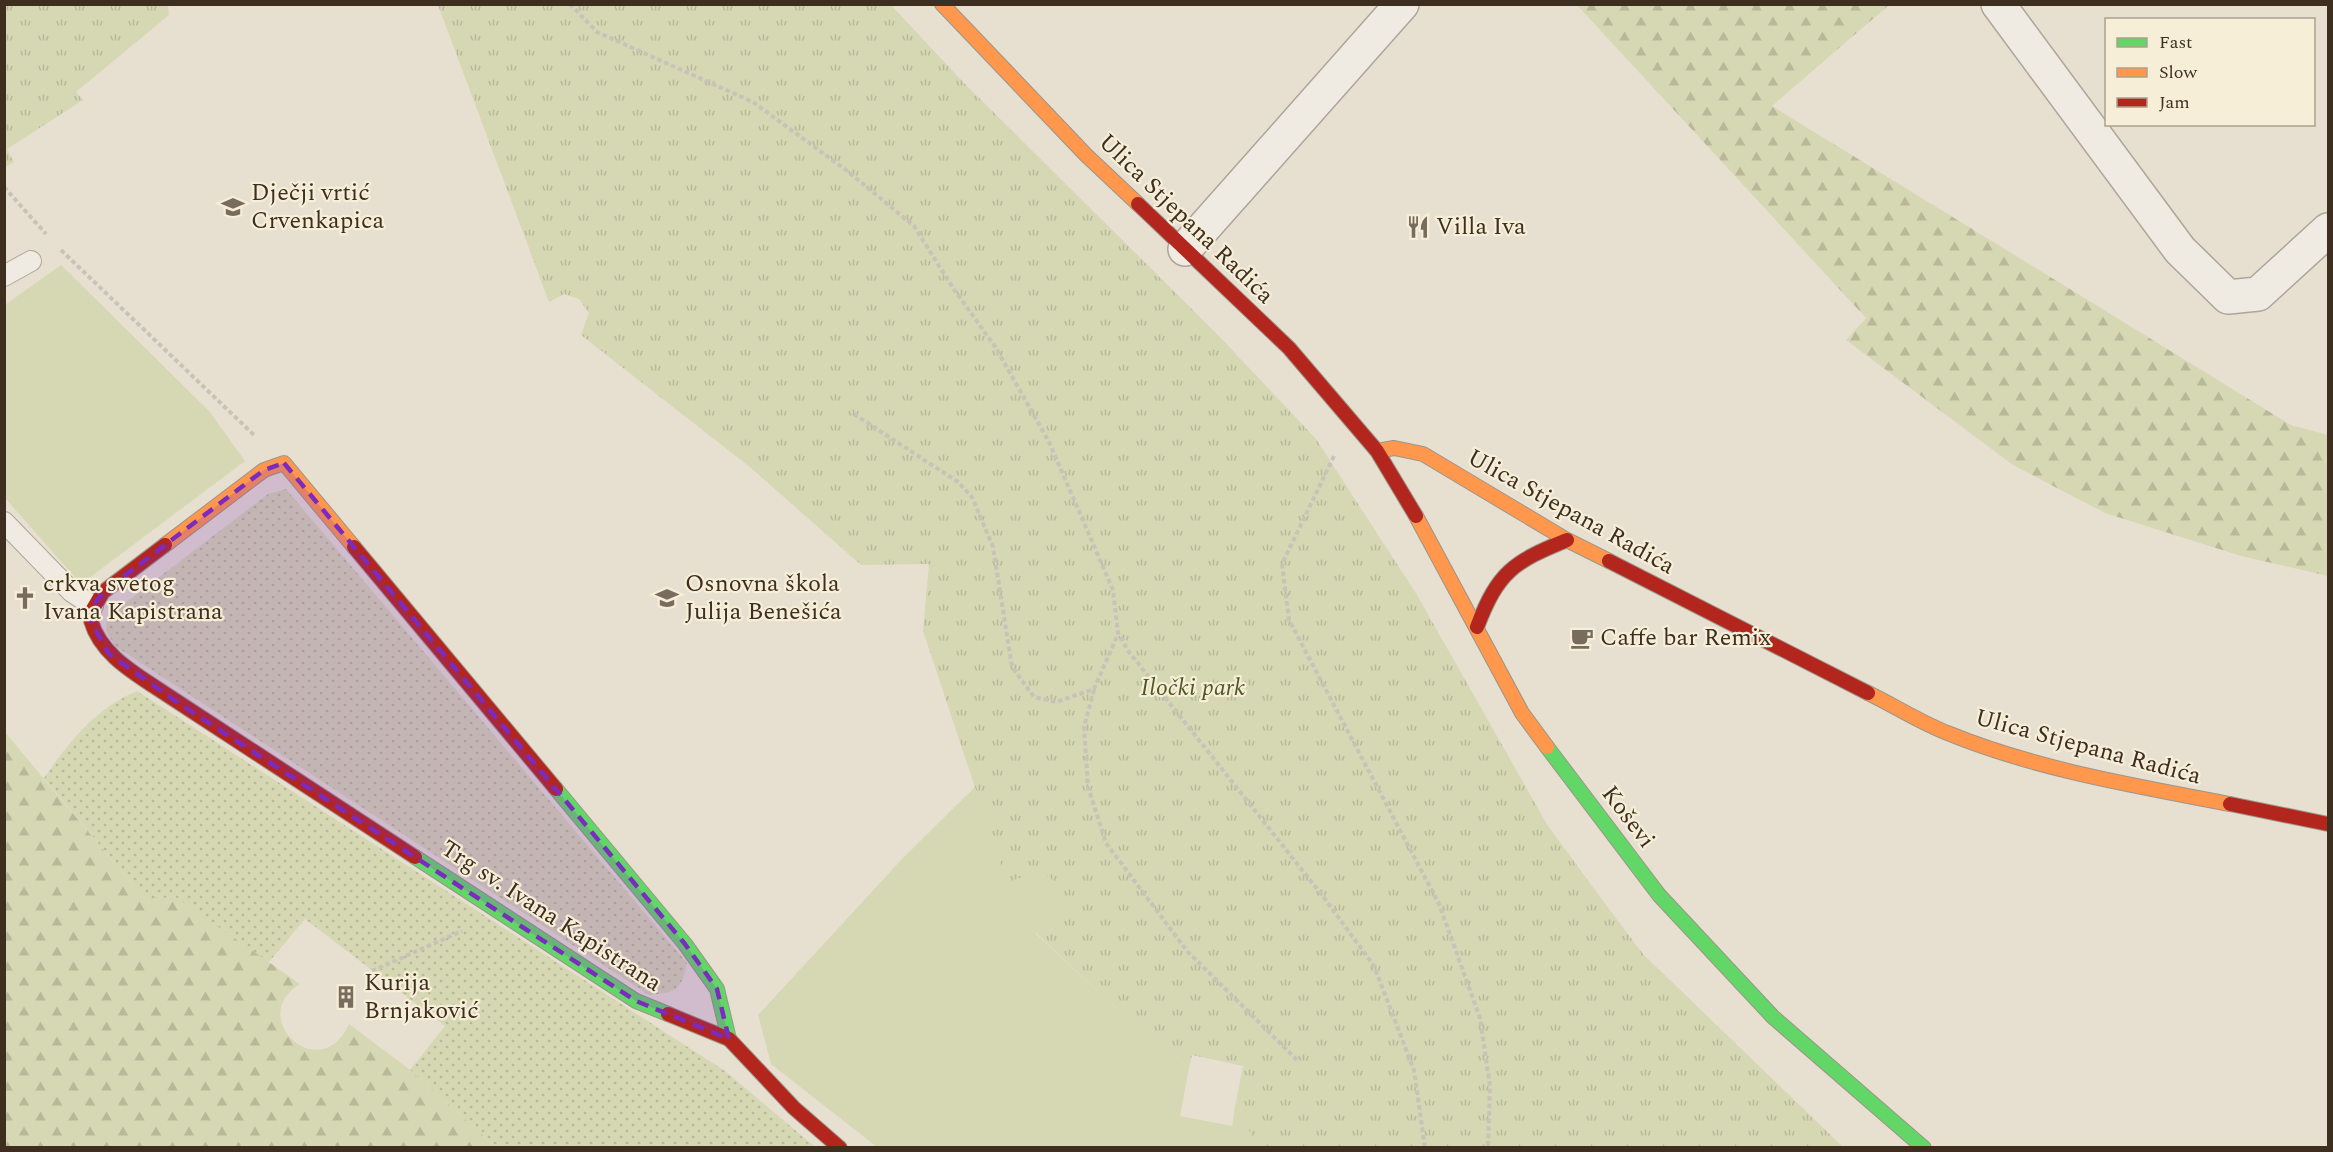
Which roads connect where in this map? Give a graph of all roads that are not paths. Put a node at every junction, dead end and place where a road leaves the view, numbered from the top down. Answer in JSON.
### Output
{"nodes":[{"id":1,"x":942,"y":4,"type":"edge"},
{"id":2,"x":1402,"y":4,"type":"edge"},
{"id":3,"x":1998,"y":4,"type":"edge"},
{"id":4,"x":2328,"y":230,"type":"edge"},
{"id":5,"x":1185,"y":249,"type":"junction"},
{"id":6,"x":31,"y":261,"type":"dead end"},
{"id":7,"x":4,"y":276,"type":"edge"},
{"id":8,"x":1377,"y":451,"type":"junction"},
{"id":9,"x":4,"y":522,"type":"edge"},
{"id":10,"x":1567,"y":540,"type":"junction"},
{"id":11,"x":93,"y":606,"type":"junction"},
{"id":12,"x":1477,"y":627,"type":"junction"},
{"id":13,"x":2328,"y":824,"type":"edge"},
{"id":14,"x":729,"y":1039,"type":"junction"},
{"id":15,"x":840,"y":1148,"type":"edge"},
{"id":16,"x":1924,"y":1148,"type":"edge"}],
"edges":[{"from":1,"to":5,"type":"street","name":"Ulica Stjepana Radića"},
{"from":2,"to":5,"type":"street"},
{"from":3,"to":4,"type":"street"},
{"from":5,"to":8,"type":"street","name":"Ulica Stjepana Radića"},
{"from":6,"to":7,"type":"lane"},
{"from":8,"to":10,"type":"street","name":"Ulica Stjepana Radića"},
{"from":8,"to":12,"type":"street","name":"Koševi"},
{"from":9,"to":11,"type":"lane"},
{"from":10,"to":12,"type":"street"},
{"from":10,"to":13,"type":"street","name":"Ulica Stjepana Radića"},
{"from":11,"to":14,"type":"street","name":"Trg sv. Ivana Kapistrana"},
{"from":11,"to":14,"type":"street","name":"Trg sv. Ivana Kapistrana"},
{"from":12,"to":16,"type":"street","name":"Koševi"},
{"from":14,"to":15,"type":"street"}]}
